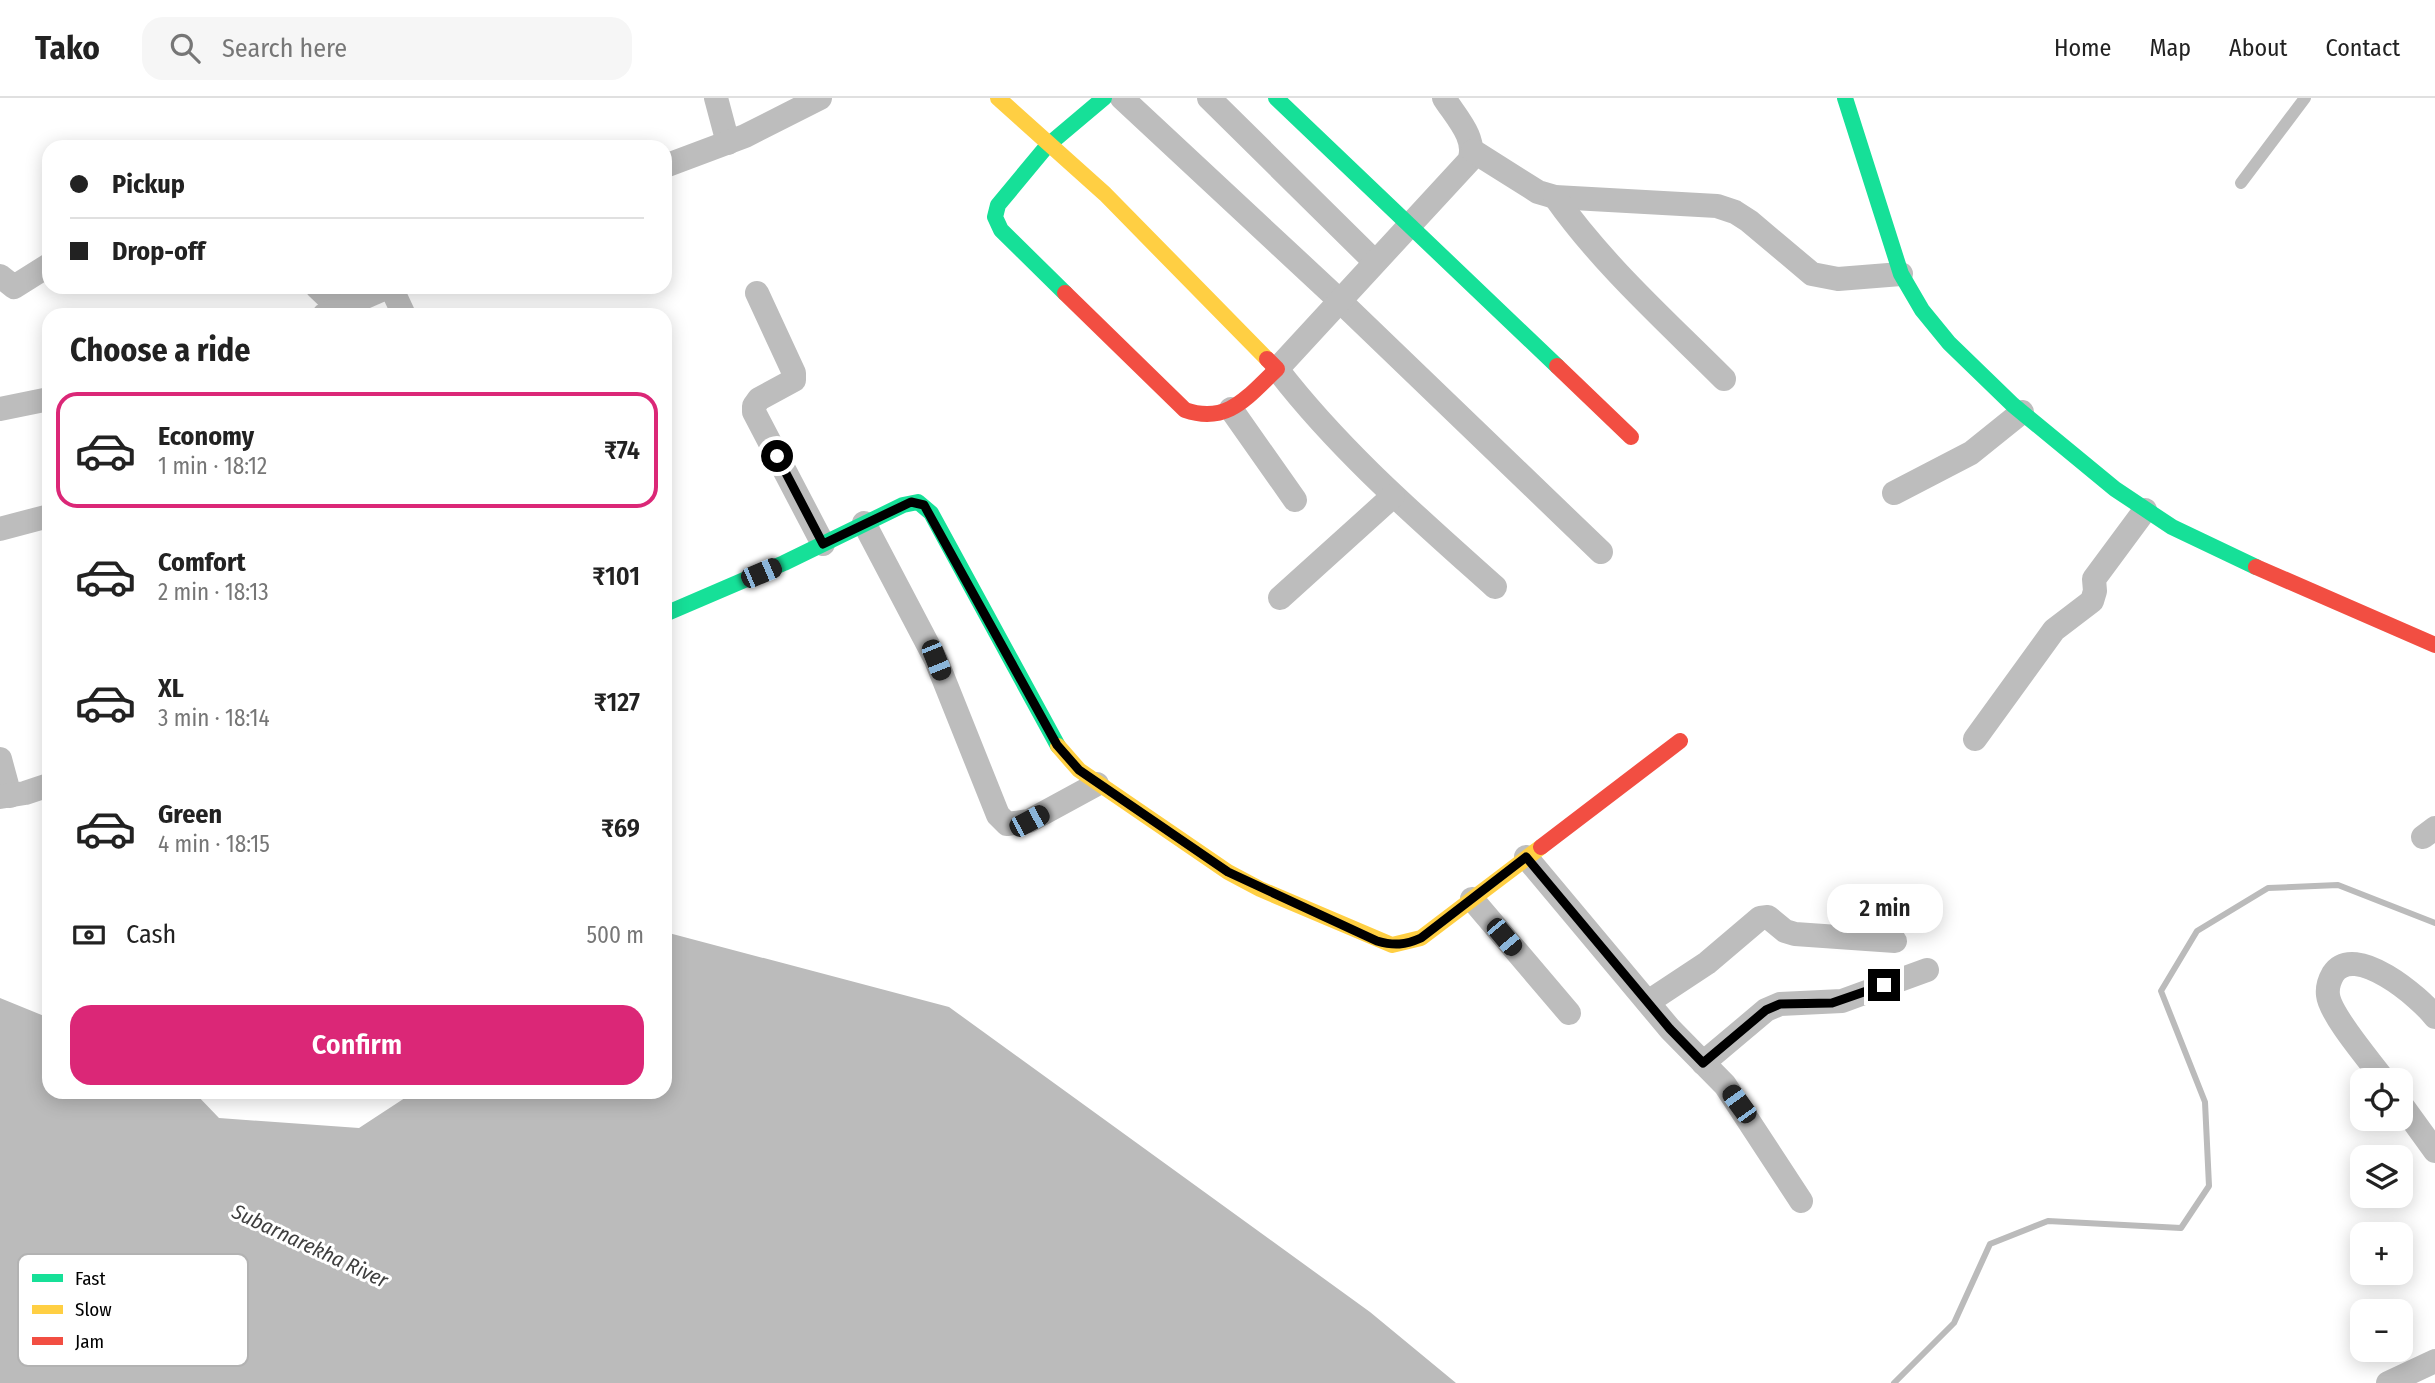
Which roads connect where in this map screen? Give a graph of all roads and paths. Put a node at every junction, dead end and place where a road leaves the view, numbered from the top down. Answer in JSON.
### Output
{"nodes":[{"id":1,"x":716,"y":98,"type":"edge"},
{"id":2,"x":820,"y":98,"type":"edge"},
{"id":3,"x":998,"y":98,"type":"edge"},
{"id":4,"x":1104,"y":98,"type":"edge"},
{"id":5,"x":1122,"y":98,"type":"edge"},
{"id":6,"x":1209,"y":98,"type":"edge"},
{"id":7,"x":1276,"y":98,"type":"edge"},
{"id":8,"x":1444,"y":98,"type":"edge"},
{"id":9,"x":1845,"y":98,"type":"edge"},
{"id":10,"x":2305,"y":98,"type":"edge"},
{"id":11,"x":728,"y":143,"type":"junction"},
{"id":12,"x":1047,"y":146,"type":"junction"},
{"id":13,"x":1473,"y":151,"type":"junction"},
{"id":14,"x":672,"y":163,"type":"edge"},
{"id":15,"x":2241,"y":183,"type":"dead end"},
{"id":16,"x":1555,"y":197,"type":"junction"},
{"id":17,"x":1410,"y":225,"type":"junction"},
{"id":18,"x":1376,"y":262,"type":"junction"},
{"id":19,"x":42,"y":269,"type":"edge"},
{"id":20,"x":1901,"y":274,"type":"junction"},
{"id":21,"x":0,"y":275,"type":"edge"},
{"id":22,"x":757,"y":293,"type":"dead end"},
{"id":23,"x":373,"y":294,"type":"edge"},
{"id":24,"x":1339,"y":300,"type":"junction"},
{"id":25,"x":341,"y":308,"type":"edge"},
{"id":26,"x":1277,"y":369,"type":"junction"},
{"id":27,"x":1724,"y":379,"type":"dead end"},
{"id":28,"x":42,"y":400,"type":"edge"},
{"id":29,"x":0,"y":409,"type":"edge"},
{"id":30,"x":1231,"y":409,"type":"junction"},
{"id":31,"x":2022,"y":412,"type":"junction"},
{"id":32,"x":1631,"y":437,"type":"dead end"},
{"id":33,"x":1894,"y":493,"type":"dead end"},
{"id":34,"x":1393,"y":496,"type":"junction"},
{"id":35,"x":1295,"y":499,"type":"dead end"},
{"id":36,"x":2145,"y":510,"type":"junction"},
{"id":37,"x":42,"y":518,"type":"edge"},
{"id":38,"x":864,"y":523,"type":"junction"},
{"id":39,"x":0,"y":529,"type":"edge"},
{"id":40,"x":823,"y":544,"type":"junction"},
{"id":41,"x":1601,"y":552,"type":"dead end"},
{"id":42,"x":1494,"y":587,"type":"dead end"},
{"id":43,"x":1280,"y":598,"type":"dead end"},
{"id":44,"x":672,"y":611,"type":"edge"},
{"id":45,"x":2435,"y":645,"type":"edge"},
{"id":46,"x":1975,"y":739,"type":"dead end"},
{"id":47,"x":1680,"y":741,"type":"dead end"},
{"id":48,"x":0,"y":759,"type":"edge"},
{"id":49,"x":1097,"y":785,"type":"junction"},
{"id":50,"x":42,"y":788,"type":"edge"},
{"id":51,"x":5,"y":797,"type":"edge"},
{"id":52,"x":1526,"y":857,"type":"junction"},
{"id":53,"x":1472,"y":899,"type":"junction"},
{"id":54,"x":1895,"y":941,"type":"dead end"},
{"id":55,"x":1927,"y":970,"type":"dead end"},
{"id":56,"x":1648,"y":1002,"type":"junction"},
{"id":57,"x":1569,"y":1013,"type":"dead end"},
{"id":58,"x":2435,"y":1017,"type":"edge"},
{"id":59,"x":1703,"y":1063,"type":"junction"},
{"id":60,"x":2375,"y":1068,"type":"edge"},
{"id":61,"x":2413,"y":1121,"type":"edge"},
{"id":62,"x":2435,"y":1151,"type":"edge"},
{"id":63,"x":1801,"y":1201,"type":"dead end"},
{"id":64,"x":2435,"y":1361,"type":"edge"},
{"id":65,"x":2388,"y":1383,"type":"edge"}],
"edges":[{"from":1,"to":11,"type":"street"},
{"from":2,"to":11,"type":"street"},
{"from":3,"to":12,"type":"street"},
{"from":4,"to":12,"type":"street"},
{"from":5,"to":24,"type":"street"},
{"from":6,"to":18,"type":"street"},
{"from":7,"to":17,"type":"street"},
{"from":8,"to":13,"type":"street"},
{"from":9,"to":20,"type":"street"},
{"from":10,"to":15,"type":"lane"},
{"from":11,"to":14,"type":"street"},
{"from":12,"to":26,"type":"street"},
{"from":12,"to":30,"type":"street"},
{"from":13,"to":16,"type":"street"},
{"from":13,"to":17,"type":"street"},
{"from":16,"to":20,"type":"street"},
{"from":16,"to":27,"type":"street"},
{"from":17,"to":18,"type":"street"},
{"from":17,"to":32,"type":"street"},
{"from":18,"to":24,"type":"street"},
{"from":19,"to":21,"type":"street"},
{"from":20,"to":31,"type":"street"},
{"from":22,"to":40,"type":"street"},
{"from":23,"to":25,"type":"street"},
{"from":24,"to":26,"type":"street"},
{"from":24,"to":41,"type":"street"},
{"from":26,"to":30,"type":"street"},
{"from":26,"to":34,"type":"street"},
{"from":28,"to":29,"type":"street"},
{"from":30,"to":35,"type":"street"},
{"from":31,"to":33,"type":"street"},
{"from":31,"to":36,"type":"street"},
{"from":34,"to":42,"type":"street"},
{"from":34,"to":43,"type":"street"},
{"from":36,"to":45,"type":"street"},
{"from":36,"to":46,"type":"street"},
{"from":37,"to":39,"type":"street"},
{"from":38,"to":40,"type":"street"},
{"from":38,"to":49,"type":"street"},
{"from":38,"to":49,"type":"street"},
{"from":40,"to":44,"type":"street"},
{"from":47,"to":52,"type":"street"},
{"from":48,"to":51,"type":"street"},
{"from":49,"to":53,"type":"street"},
{"from":50,"to":51,"type":"street"},
{"from":52,"to":53,"type":"street"},
{"from":52,"to":56,"type":"street"},
{"from":53,"to":57,"type":"street"},
{"from":54,"to":56,"type":"street"},
{"from":55,"to":59,"type":"street"},
{"from":56,"to":59,"type":"street"},
{"from":58,"to":60,"type":"street"},
{"from":59,"to":63,"type":"street"},
{"from":61,"to":62,"type":"street"},
{"from":64,"to":65,"type":"street"}]}
